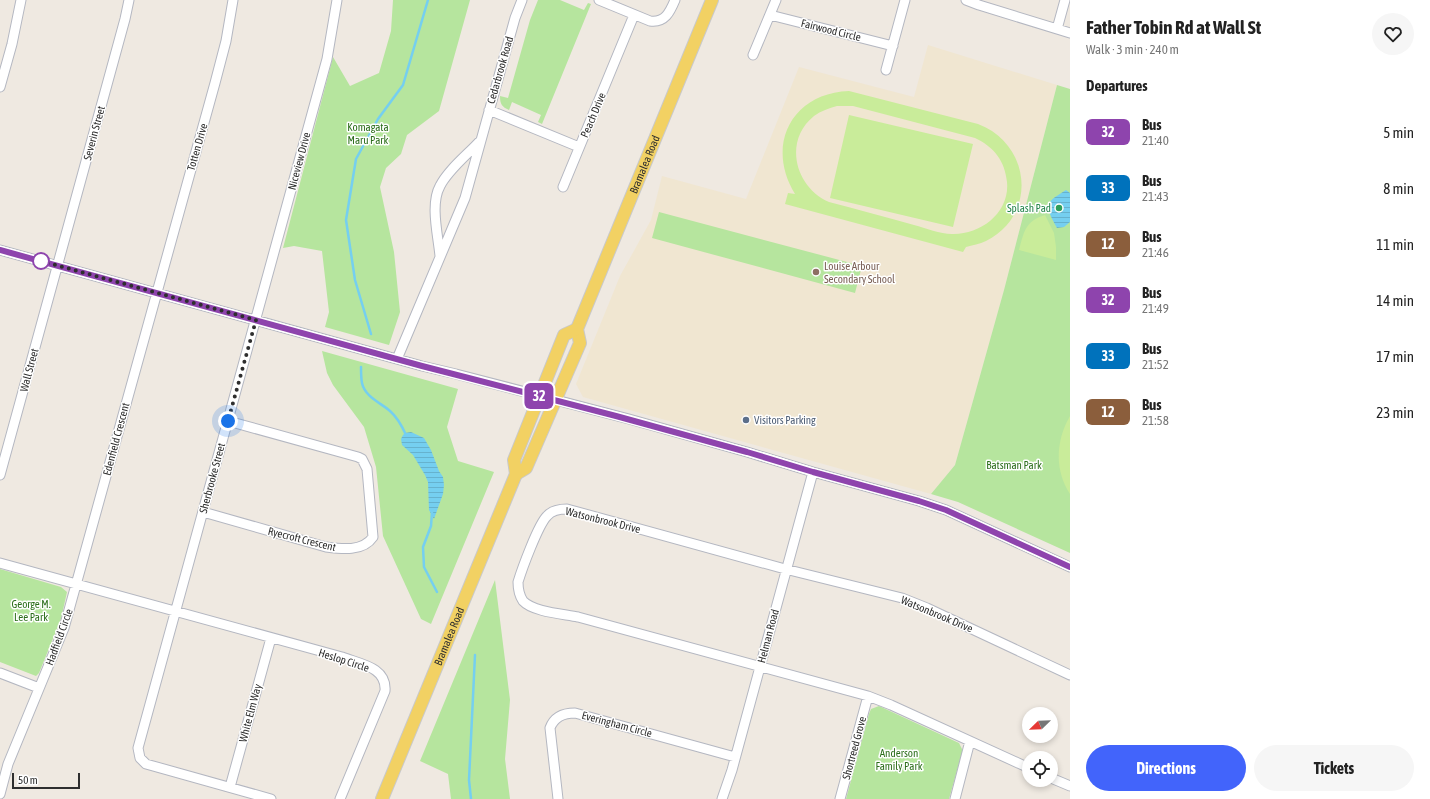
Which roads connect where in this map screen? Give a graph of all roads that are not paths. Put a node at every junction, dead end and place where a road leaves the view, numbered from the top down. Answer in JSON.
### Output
{"nodes":[{"id":1,"x":21,"y":0,"type":"edge"},
{"id":2,"x":127,"y":0,"type":"edge"},
{"id":3,"x":233,"y":0,"type":"edge"},
{"id":4,"x":337,"y":0,"type":"edge"},
{"id":5,"x":522,"y":0,"type":"edge"},
{"id":6,"x":599,"y":0,"type":"edge"},
{"id":7,"x":675,"y":0,"type":"edge"},
{"id":8,"x":712,"y":0,"type":"edge"},
{"id":9,"x":776,"y":0,"type":"edge"},
{"id":10,"x":905,"y":0,"type":"edge"},
{"id":11,"x":966,"y":0,"type":"edge"},
{"id":12,"x":1065,"y":0,"type":"edge"},
{"id":13,"x":634,"y":15,"type":"junction"},
{"id":14,"x":770,"y":15,"type":"junction"},
{"id":15,"x":1057,"y":29,"type":"junction"},
{"id":16,"x":1070,"y":33,"type":"edge"},
{"id":17,"x":893,"y":46,"type":"junction"},
{"id":18,"x":753,"y":55,"type":"dead end"},
{"id":19,"x":886,"y":70,"type":"dead end"},
{"id":20,"x":0,"y":84,"type":"edge"},
{"id":21,"x":489,"y":110,"type":"junction"},
{"id":22,"x":480,"y":141,"type":"junction"},
{"id":23,"x":579,"y":146,"type":"junction"},
{"id":24,"x":563,"y":187,"type":"dead end"},
{"id":25,"x":0,"y":250,"type":"edge"},
{"id":26,"x":440,"y":257,"type":"junction"},
{"id":27,"x":58,"y":266,"type":"junction"},
{"id":28,"x":156,"y":293,"type":"junction"},
{"id":29,"x":256,"y":320,"type":"junction"},
{"id":30,"x":577,"y":329,"type":"junction"},
{"id":31,"x":397,"y":359,"type":"junction"},
{"id":32,"x":540,"y":396,"type":"junction"},
{"id":33,"x":555,"y":400,"type":"junction"},
{"id":34,"x":228,"y":421,"type":"junction"},
{"id":35,"x":813,"y":472,"type":"junction"},
{"id":36,"x":516,"y":474,"type":"junction"},
{"id":37,"x":0,"y":475,"type":"edge"},
{"id":38,"x":203,"y":512,"type":"junction"},
{"id":39,"x":0,"y":563,"type":"edge"},
{"id":40,"x":1070,"y":567,"type":"edge"},
{"id":41,"x":785,"y":570,"type":"junction"},
{"id":42,"x":76,"y":584,"type":"junction"},
{"id":43,"x":176,"y":612,"type":"junction"},
{"id":44,"x":271,"y":638,"type":"junction"},
{"id":45,"x":760,"y":667,"type":"junction"},
{"id":46,"x":0,"y":672,"type":"edge"},
{"id":47,"x":1070,"y":675,"type":"edge"},
{"id":48,"x":39,"y":688,"type":"junction"},
{"id":49,"x":868,"y":696,"type":"junction"},
{"id":50,"x":970,"y":741,"type":"junction"},
{"id":51,"x":735,"y":757,"type":"junction"},
{"id":52,"x":1022,"y":765,"type":"edge"},
{"id":53,"x":1058,"y":781,"type":"edge"},
{"id":54,"x":1070,"y":786,"type":"edge"},
{"id":55,"x":230,"y":787,"type":"junction"},
{"id":56,"x":0,"y":794,"type":"edge"},
{"id":57,"x":271,"y":799,"type":"edge"},
{"id":58,"x":340,"y":799,"type":"edge"},
{"id":59,"x":382,"y":799,"type":"edge"},
{"id":60,"x":558,"y":799,"type":"edge"},
{"id":61,"x":722,"y":799,"type":"edge"},
{"id":62,"x":840,"y":799,"type":"edge"},
{"id":63,"x":955,"y":799,"type":"edge"}],
"edges":[{"from":1,"to":20,"type":"street"},
{"from":2,"to":27,"type":"street","name":"Severin Street"},
{"from":3,"to":28,"type":"street","name":"Totten Drive"},
{"from":4,"to":29,"type":"street","name":"Niceview Drive"},
{"from":5,"to":21,"type":"street","name":"Cedarbrook Road"},
{"from":6,"to":13,"type":"street"},
{"from":7,"to":13,"type":"street"},
{"from":8,"to":30,"type":"main road","name":"Bramalea Road"},
{"from":9,"to":14,"type":"street"},
{"from":10,"to":17,"type":"street"},
{"from":11,"to":15,"type":"street"},
{"from":12,"to":15,"type":"street"},
{"from":13,"to":23,"type":"street","name":"Peach Drive"},
{"from":14,"to":17,"type":"street","name":"Fairwood Circle"},
{"from":14,"to":18,"type":"street"},
{"from":15,"to":16,"type":"street"},
{"from":17,"to":19,"type":"street"},
{"from":21,"to":22,"type":"street","name":"Cedarbrook Road"},
{"from":21,"to":23,"type":"street","name":"Peach Drive"},
{"from":22,"to":26,"type":"street","name":"Cedarbrook Road"},
{"from":22,"to":26,"type":"street","name":"Cedarbrook Road"},
{"from":23,"to":24,"type":"street"},
{"from":25,"to":27,"type":"street"},
{"from":26,"to":31,"type":"street","name":"Cedarbrook Road"},
{"from":27,"to":28,"type":"street"},
{"from":27,"to":37,"type":"street","name":"Wall Street"},
{"from":28,"to":29,"type":"street"},
{"from":28,"to":42,"type":"street","name":"Edenfield Crescent"},
{"from":29,"to":31,"type":"street"},
{"from":29,"to":34,"type":"street","name":"Sherbrooke Street"},
{"from":30,"to":32,"type":"main road","name":"Bramalea Road"},
{"from":30,"to":33,"type":"main road","name":"Bramalea Road"},
{"from":31,"to":32,"type":"street"},
{"from":32,"to":33,"type":"street"},
{"from":32,"to":36,"type":"main road","name":"Bramalea Road"},
{"from":33,"to":35,"type":"street"},
{"from":33,"to":36,"type":"main road","name":"Bramalea Road"},
{"from":34,"to":38,"type":"street","name":"Sherbrooke Street"},
{"from":34,"to":38,"type":"street","name":"Ryecroft Crescent"},
{"from":35,"to":40,"type":"street"},
{"from":35,"to":41,"type":"street","name":"Helman Road"},
{"from":36,"to":59,"type":"main road","name":"Bramalea Road"},
{"from":38,"to":43,"type":"street","name":"Sherbrooke Street"},
{"from":39,"to":42,"type":"street","name":"Heslop Circle"},
{"from":41,"to":45,"type":"street","name":"Helman Road"},
{"from":41,"to":45,"type":"street","name":"Watsonbrook Drive"},
{"from":41,"to":47,"type":"street","name":"Watsonbrook Drive"},
{"from":42,"to":43,"type":"street","name":"Heslop Circle"},
{"from":42,"to":48,"type":"street","name":"Hadfield Circle"},
{"from":43,"to":44,"type":"street","name":"Heslop Circle"},
{"from":43,"to":55,"type":"street"},
{"from":44,"to":55,"type":"street","name":"White Elm Way"},
{"from":44,"to":58,"type":"street","name":"Heslop Circle"},
{"from":45,"to":49,"type":"street","name":"Watsonbrook Drive"},
{"from":45,"to":51,"type":"street","name":"Helman Road"},
{"from":46,"to":48,"type":"street"},
{"from":48,"to":56,"type":"street","name":"Hadfield Circle"},
{"from":49,"to":50,"type":"street","name":"Watsonbrook Drive"},
{"from":49,"to":62,"type":"street","name":"Shortreed Grove"},
{"from":50,"to":52,"type":"street","name":"Watsonbrook Drive"},
{"from":50,"to":63,"type":"street"},
{"from":51,"to":60,"type":"street","name":"Everingham Circle"},
{"from":51,"to":61,"type":"street","name":"Helman Road"},
{"from":53,"to":54,"type":"street"},
{"from":55,"to":57,"type":"street"}]}
